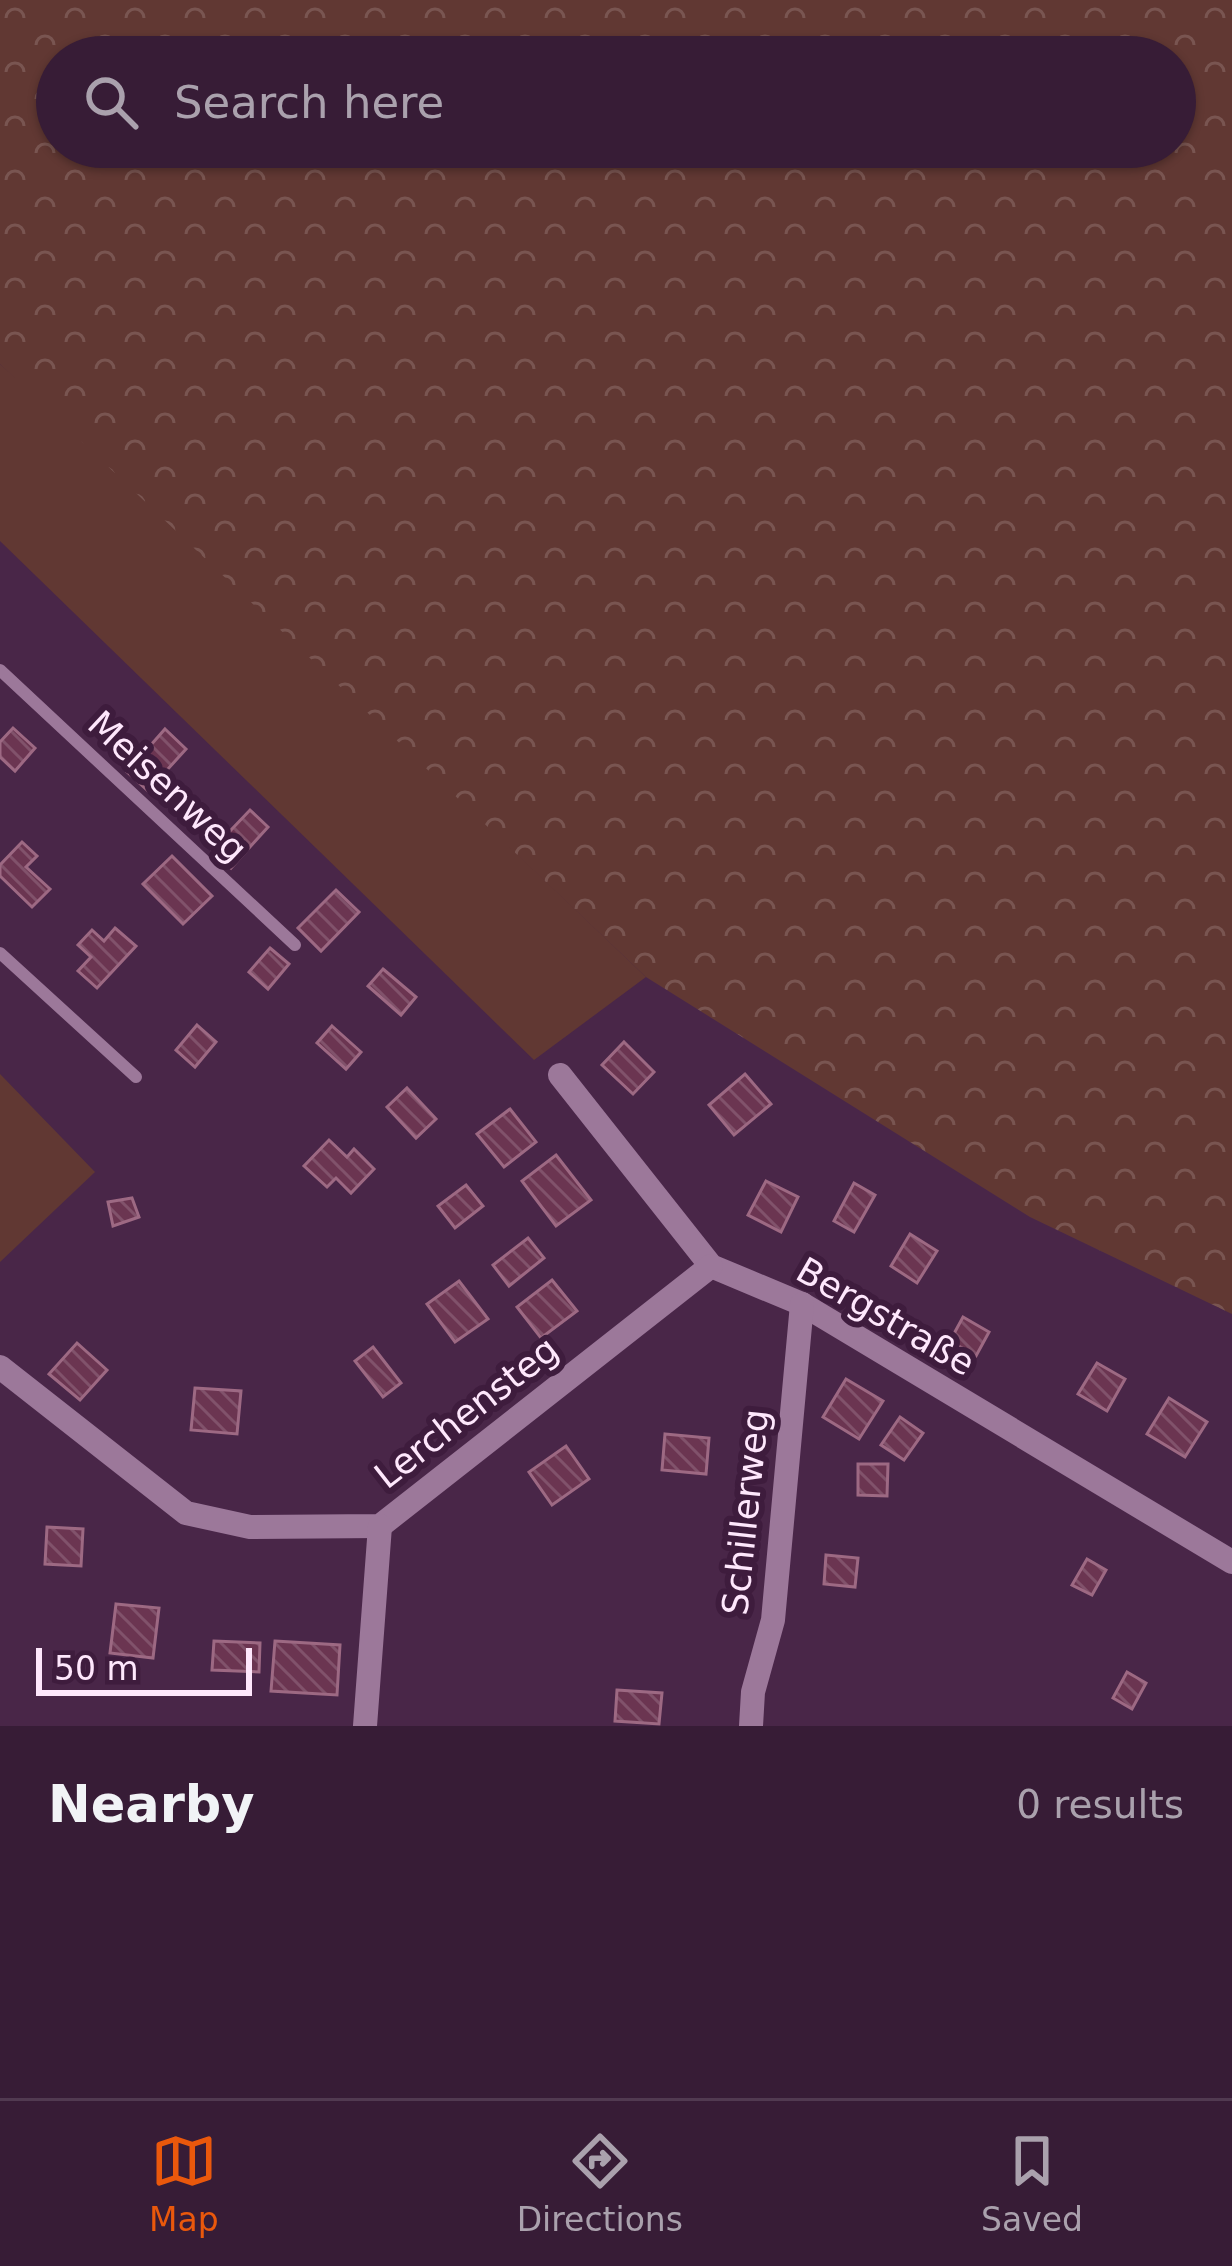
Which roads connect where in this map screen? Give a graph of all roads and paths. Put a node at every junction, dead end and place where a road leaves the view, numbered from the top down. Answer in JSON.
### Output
{"nodes":[{"id":1,"x":0,"y":670,"type":"edge"},
{"id":2,"x":295,"y":946,"type":"dead end"},
{"id":3,"x":0,"y":952,"type":"edge"},
{"id":4,"x":560,"y":1075,"type":"dead end"},
{"id":5,"x":136,"y":1077,"type":"dead end"},
{"id":6,"x":711,"y":1266,"type":"junction"},
{"id":7,"x":802,"y":1304,"type":"junction"},
{"id":8,"x":0,"y":1367,"type":"edge"},
{"id":9,"x":380,"y":1526,"type":"junction"},
{"id":10,"x":1232,"y":1562,"type":"edge"},
{"id":11,"x":365,"y":1726,"type":"edge"},
{"id":12,"x":751,"y":1726,"type":"edge"}],
"edges":[{"from":1,"to":2,"type":"lane","name":"Meisenweg"},
{"from":3,"to":5,"type":"lane"},
{"from":4,"to":6,"type":"street","name":"Bergstraße"},
{"from":6,"to":7,"type":"street","name":"Bergstraße"},
{"from":6,"to":9,"type":"street","name":"Lerchensteg"},
{"from":7,"to":10,"type":"street","name":"Bergstraße"},
{"from":7,"to":12,"type":"street","name":"Schillerweg"},
{"from":8,"to":9,"type":"street","name":"Lerchensteg"},
{"from":9,"to":11,"type":"street"}]}
